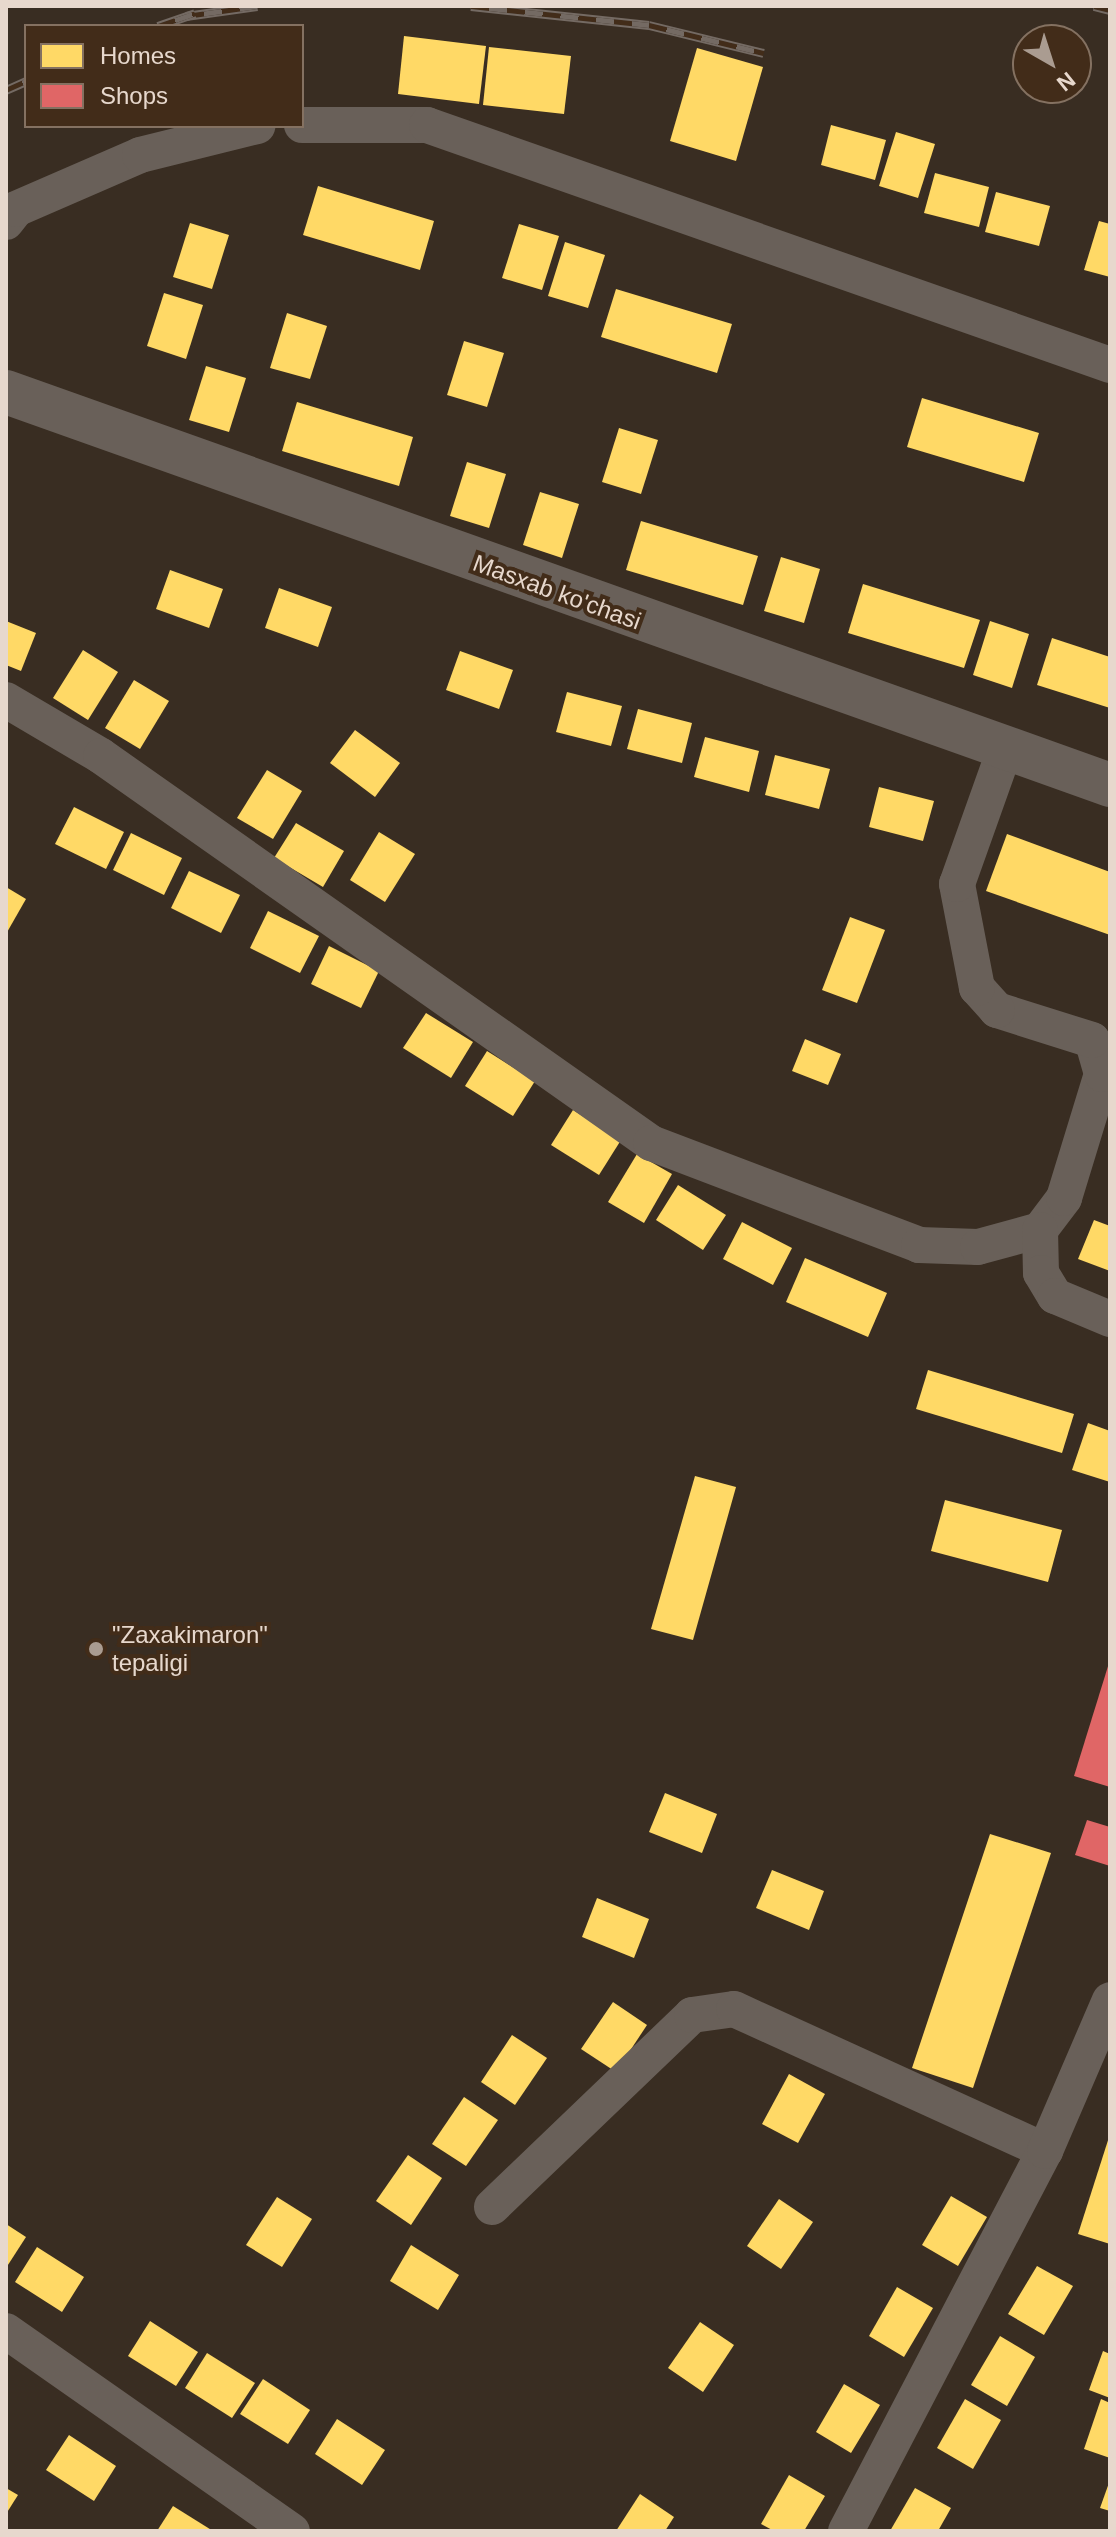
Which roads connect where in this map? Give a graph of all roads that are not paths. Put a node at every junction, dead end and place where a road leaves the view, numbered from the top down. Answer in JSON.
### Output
{"nodes":[{"id":1,"x":304,"y":125,"type":"edge"},
{"id":2,"x":249,"y":128,"type":"edge"},
{"id":3,"x":6,"y":222,"type":"edge"},
{"id":4,"x":1110,"y":365,"type":"edge"},
{"id":5,"x":6,"y":392,"type":"edge"},
{"id":6,"x":6,"y":700,"type":"edge"},
{"id":7,"x":1005,"y":749,"type":"junction"},
{"id":8,"x":1110,"y":785,"type":"edge"},
{"id":9,"x":1040,"y":1230,"type":"junction"},
{"id":10,"x":1110,"y":1319,"type":"edge"},
{"id":11,"x":1110,"y":2000,"type":"edge"},
{"id":12,"x":1045,"y":2151,"type":"junction"},
{"id":13,"x":492,"y":2207,"type":"dead end"},
{"id":14,"x":6,"y":2331,"type":"edge"},
{"id":15,"x":292,"y":2531,"type":"edge"},
{"id":16,"x":846,"y":2531,"type":"edge"}],
"edges":[{"from":1,"to":4,"type":"street"},
{"from":2,"to":3,"type":"street"},
{"from":5,"to":7,"type":"main road","name":"Masxab ko'chasi"},
{"from":6,"to":9,"type":"street"},
{"from":7,"to":8,"type":"main road","name":"Masxab ko'chasi"},
{"from":7,"to":9,"type":"street"},
{"from":9,"to":10,"type":"street"},
{"from":11,"to":12,"type":"street"},
{"from":12,"to":13,"type":"street"},
{"from":12,"to":16,"type":"street"},
{"from":14,"to":15,"type":"street"}]}
